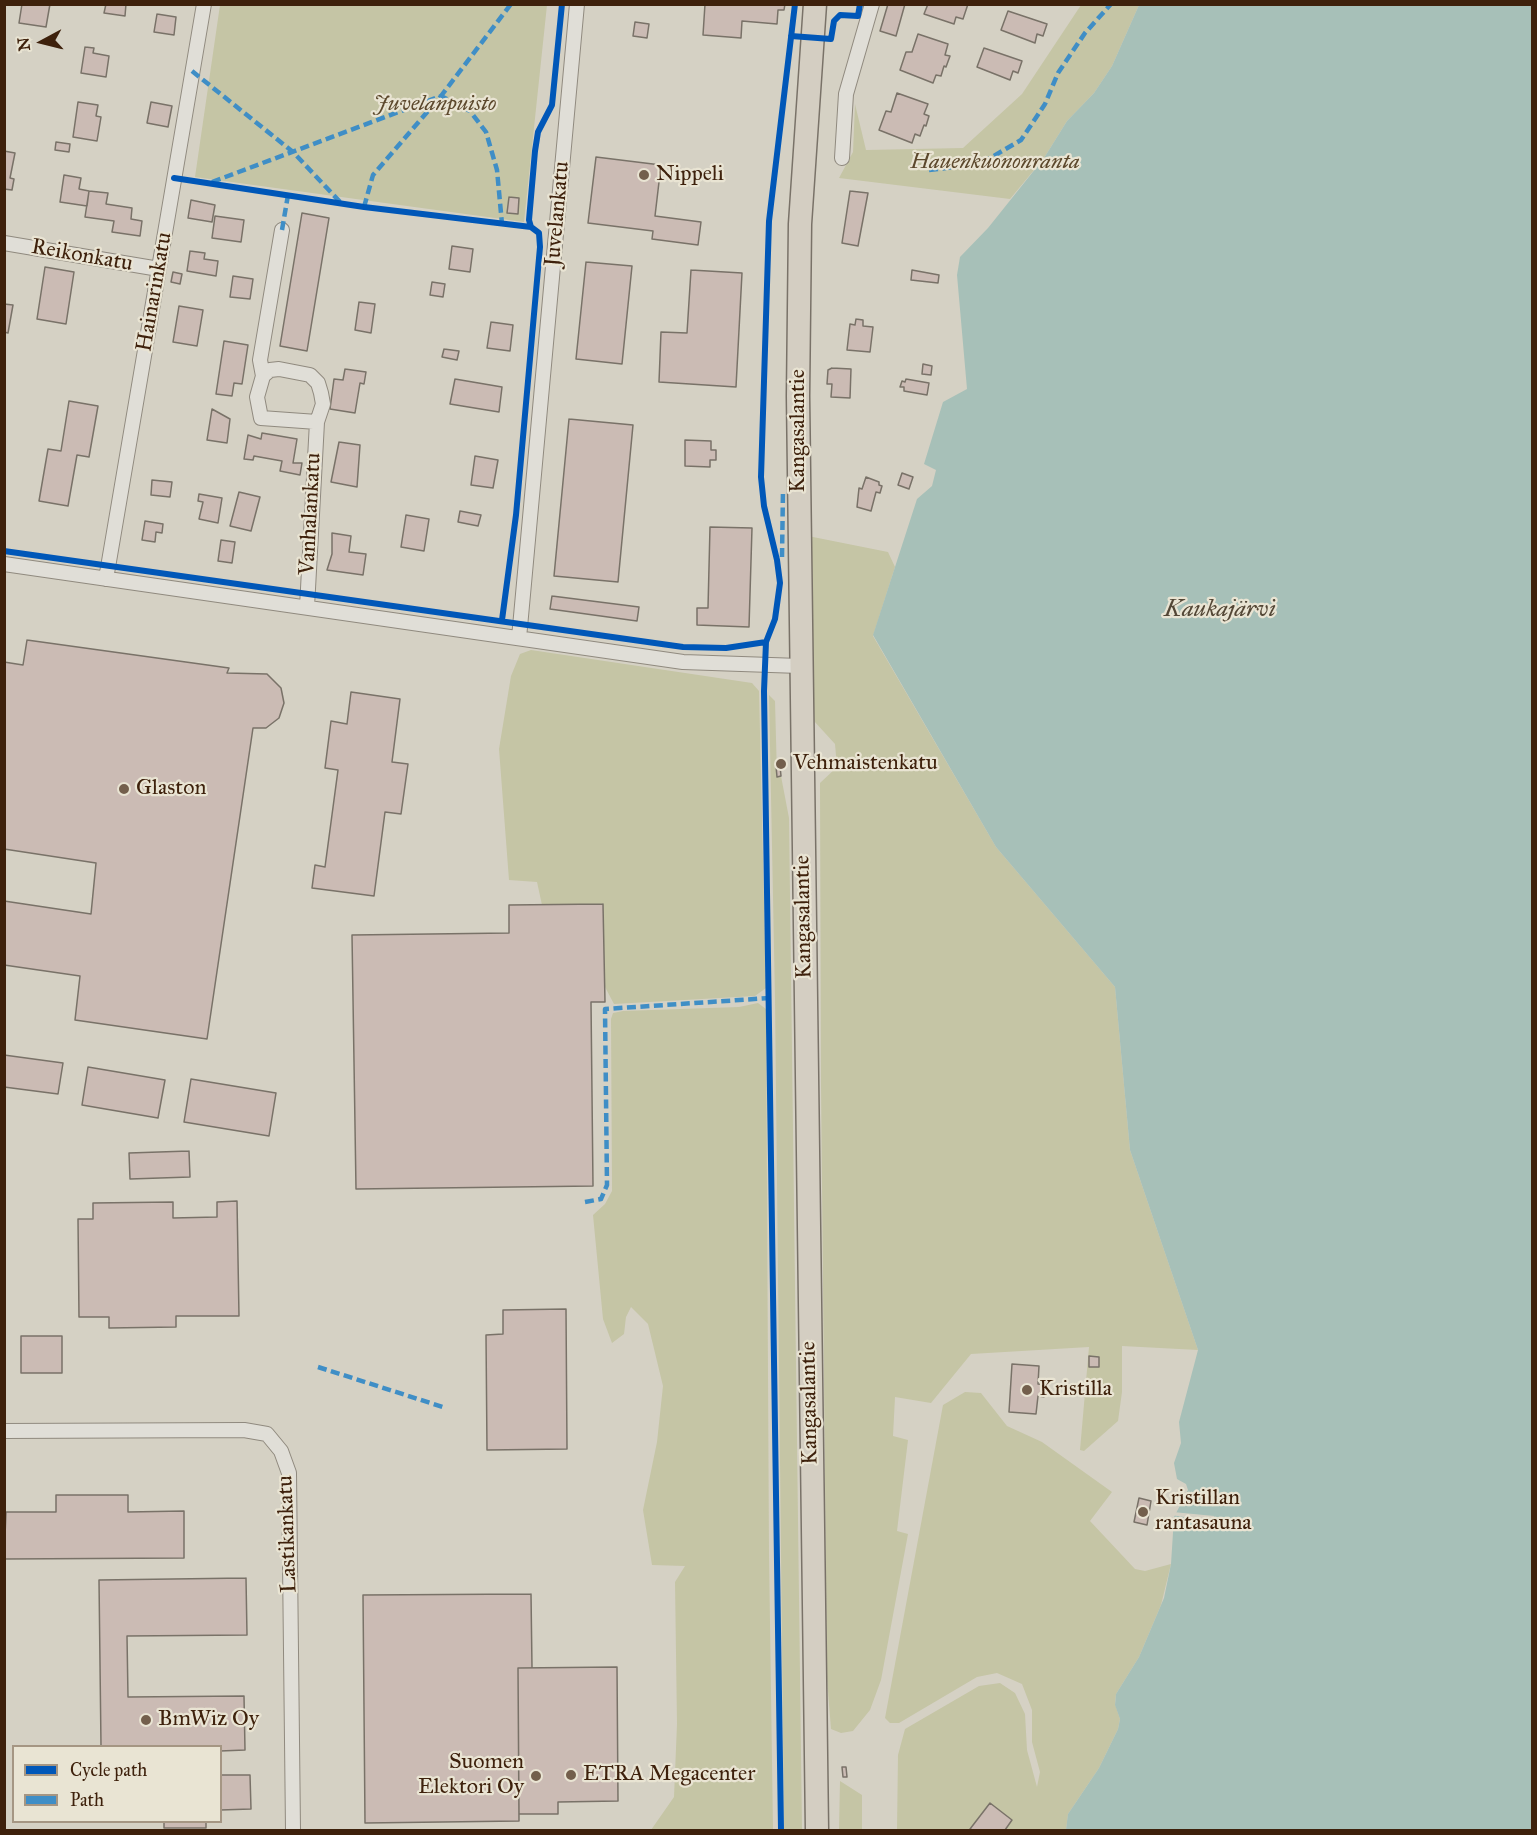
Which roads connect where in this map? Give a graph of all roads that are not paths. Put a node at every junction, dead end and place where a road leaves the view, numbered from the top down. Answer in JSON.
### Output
{"nodes":[{"id":1,"x":204,"y":4,"type":"edge"},
{"id":2,"x":577,"y":4,"type":"edge"},
{"id":3,"x":815,"y":4,"type":"edge"},
{"id":4,"x":872,"y":4,"type":"edge"},
{"id":5,"x":842,"y":158,"type":"dead end"},
{"id":6,"x":282,"y":230,"type":"dead end"},
{"id":7,"x":4,"y":243,"type":"edge"},
{"id":8,"x":159,"y":269,"type":"junction"},
{"id":9,"x":263,"y":376,"type":"junction"},
{"id":10,"x":316,"y":422,"type":"junction"},
{"id":11,"x":4,"y":564,"type":"edge"},
{"id":12,"x":106,"y":579,"type":"junction"},
{"id":13,"x":307,"y":607,"type":"junction"},
{"id":14,"x":519,"y":638,"type":"junction"},
{"id":15,"x":800,"y":666,"type":"junction"},
{"id":16,"x":4,"y":1431,"type":"edge"},
{"id":17,"x":293,"y":1830,"type":"edge"},
{"id":18,"x":817,"y":1830,"type":"edge"}],
"edges":[{"from":1,"to":8,"type":"street","name":"Hainarinkatu"},
{"from":2,"to":14,"type":"street","name":"Juvelankatu"},
{"from":3,"to":15,"type":"main road","name":"Kangasalantie"},
{"from":4,"to":5,"type":"street"},
{"from":6,"to":9,"type":"street"},
{"from":7,"to":8,"type":"street","name":"Reikonkatu"},
{"from":8,"to":12,"type":"street","name":"Hainarinkatu"},
{"from":9,"to":10,"type":"street","name":"Vanhalankatu"},
{"from":9,"to":10,"type":"street","name":"Vanhalankatu"},
{"from":10,"to":13,"type":"street","name":"Vanhalankatu"},
{"from":11,"to":12,"type":"street"},
{"from":12,"to":13,"type":"street"},
{"from":13,"to":14,"type":"street"},
{"from":14,"to":15,"type":"street"},
{"from":15,"to":18,"type":"main road","name":"Kangasalantie"},
{"from":16,"to":17,"type":"street","name":"Lastikankatu"}]}
